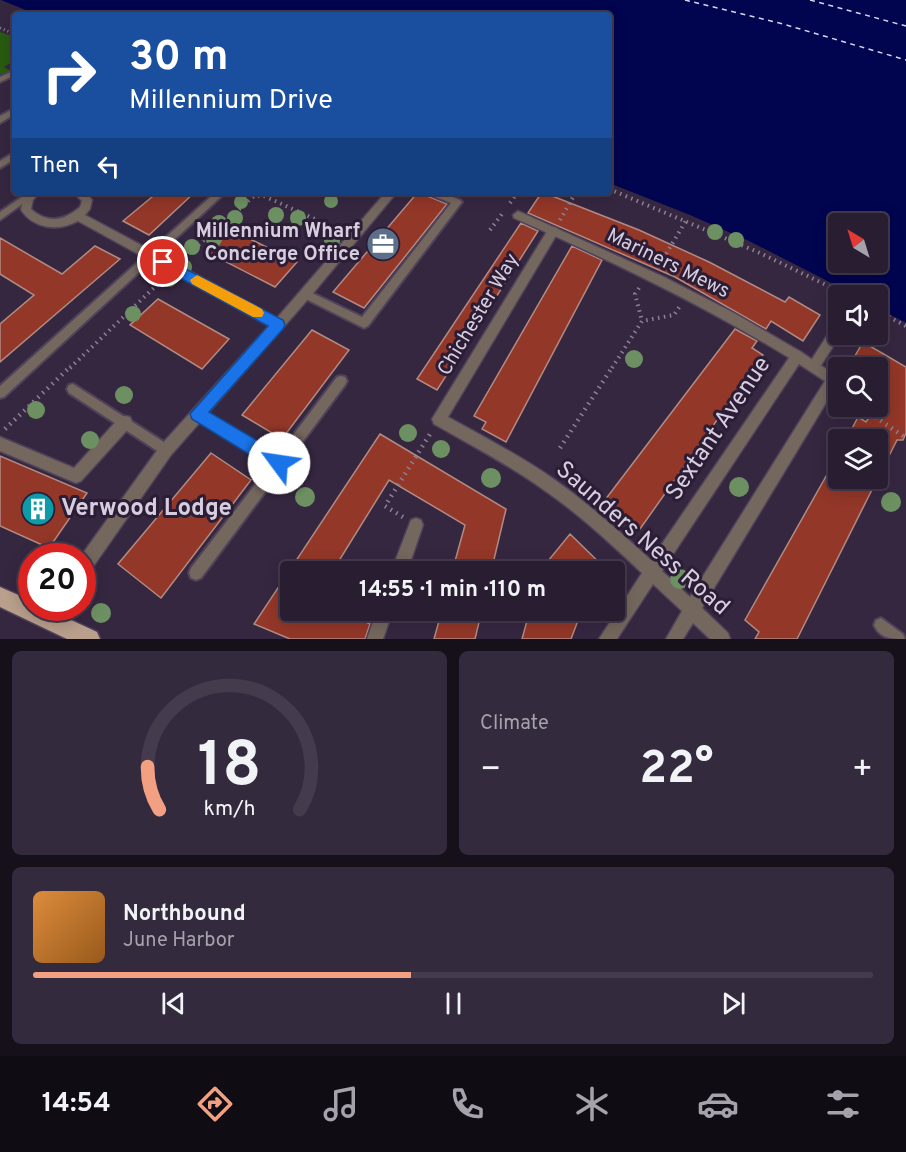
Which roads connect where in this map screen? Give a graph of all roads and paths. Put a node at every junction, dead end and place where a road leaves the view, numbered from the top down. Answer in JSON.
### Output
{"nodes":[{"id":1,"x":612,"y":190,"type":"edge"},
{"id":2,"x":31,"y":195,"type":"edge"},
{"id":3,"x":33,"y":195,"type":"edge"},
{"id":4,"x":83,"y":195,"type":"edge"},
{"id":5,"x":219,"y":195,"type":"edge"},
{"id":6,"x":389,"y":195,"type":"edge"},
{"id":7,"x":439,"y":195,"type":"edge"},
{"id":8,"x":574,"y":195,"type":"edge"},
{"id":9,"x":518,"y":215,"type":"dead end"},
{"id":10,"x":78,"y":216,"type":"junction"},
{"id":11,"x":0,"y":217,"type":"edge"},
{"id":12,"x":687,"y":219,"type":"junction"},
{"id":13,"x":553,"y":231,"type":"junction"},
{"id":14,"x":354,"y":237,"type":"junction"},
{"id":15,"x":151,"y":256,"type":"junction"},
{"id":16,"x":174,"y":268,"type":"junction"},
{"id":17,"x":651,"y":274,"type":"junction"},
{"id":18,"x":828,"y":285,"type":"edge"},
{"id":19,"x":306,"y":294,"type":"junction"},
{"id":20,"x":689,"y":294,"type":"junction"},
{"id":21,"x":888,"y":316,"type":"edge"},
{"id":22,"x":642,"y":321,"type":"junction"},
{"id":23,"x":278,"y":325,"type":"junction"},
{"id":24,"x":906,"y":326,"type":"edge"},
{"id":25,"x":828,"y":344,"type":"edge"},
{"id":26,"x":797,"y":356,"type":"junction"},
{"id":27,"x":814,"y":366,"type":"junction"},
{"id":28,"x":341,"y":381,"type":"dead end"},
{"id":29,"x":73,"y":389,"type":"dead end"},
{"id":30,"x":0,"y":393,"type":"edge"},
{"id":31,"x":198,"y":414,"type":"junction"},
{"id":32,"x":875,"y":417,"type":"edge"},
{"id":33,"x":439,"y":419,"type":"junction"},
{"id":34,"x":125,"y":422,"type":"junction"},
{"id":35,"x":0,"y":433,"type":"edge"},
{"id":36,"x":906,"y":438,"type":"edge"},
{"id":37,"x":0,"y":444,"type":"edge"},
{"id":38,"x":560,"y":448,"type":"dead end"},
{"id":39,"x":166,"y":450,"type":"junction"},
{"id":40,"x":279,"y":463,"type":"junction"},
{"id":41,"x":416,"y":525,"type":"joint"},
{"id":42,"x":96,"y":548,"type":"edge"},
{"id":43,"x":403,"y":561,"type":"edge"},
{"id":44,"x":196,"y":573,"type":"dead end"},
{"id":45,"x":651,"y":573,"type":"junction"},
{"id":46,"x":0,"y":597,"type":"edge"},
{"id":47,"x":18,"y":603,"type":"edge"},
{"id":48,"x":692,"y":611,"type":"junction"},
{"id":49,"x":57,"y":621,"type":"edge"},
{"id":50,"x":381,"y":621,"type":"edge"},
{"id":51,"x":881,"y":625,"type":"dead end"},
{"id":52,"x":65,"y":634,"type":"edge"},
{"id":53,"x":90,"y":639,"type":"edge"},
{"id":54,"x":375,"y":639,"type":"edge"},
{"id":55,"x":607,"y":639,"type":"edge"},
{"id":56,"x":674,"y":639,"type":"edge"},
{"id":57,"x":722,"y":639,"type":"edge"},
{"id":58,"x":898,"y":639,"type":"edge"}],
"edges":[{"from":1,"to":12,"type":"path"},
{"from":2,"to":11,"type":"lane"},
{"from":3,"to":10,"type":"street"},
{"from":4,"to":10,"type":"street"},
{"from":5,"to":15,"type":"lane"},
{"from":6,"to":14,"type":"street"},
{"from":7,"to":19,"type":"lane"},
{"from":8,"to":13,"type":"path"},
{"from":9,"to":13,"type":"street","name":"Mariners Mews"},
{"from":10,"to":15,"type":"street"},
{"from":12,"to":17,"type":"path"},
{"from":12,"to":18,"type":"path"},
{"from":13,"to":17,"type":"street","name":"Mariners Mews"},
{"from":13,"to":33,"type":"street","name":"Chichester Way"},
{"from":14,"to":16,"type":"path"},
{"from":14,"to":19,"type":"street"},
{"from":15,"to":16,"type":"street"},
{"from":15,"to":30,"type":"lane"},
{"from":16,"to":23,"type":"street"},
{"from":16,"to":35,"type":"path"},
{"from":17,"to":20,"type":"street","name":"Mariners Mews"},
{"from":17,"to":22,"type":"path"},
{"from":19,"to":23,"type":"street"},
{"from":20,"to":22,"type":"path"},
{"from":20,"to":26,"type":"street","name":"Mariners Mews"},
{"from":21,"to":24,"type":"path"},
{"from":22,"to":38,"type":"path"},
{"from":23,"to":31,"type":"street"},
{"from":25,"to":27,"type":"street"},
{"from":26,"to":27,"type":"street","name":"Sextant Avenue"},
{"from":26,"to":45,"type":"street","name":"Sextant Avenue"},
{"from":27,"to":48,"type":"street","name":"Sextant Avenue"},
{"from":28,"to":40,"type":"lane"},
{"from":29,"to":34,"type":"lane"},
{"from":31,"to":39,"type":"street"},
{"from":31,"to":40,"type":"lane"},
{"from":32,"to":36,"type":"path"},
{"from":33,"to":41,"type":"path"},
{"from":33,"to":45,"type":"street","name":"Saunders Ness Road"},
{"from":34,"to":37,"type":"street"},
{"from":34,"to":39,"type":"lane"},
{"from":39,"to":42,"type":"street"},
{"from":40,"to":44,"type":"lane"},
{"from":41,"to":43,"type":"street"},
{"from":45,"to":48,"type":"street","name":"Saunders Ness Road"},
{"from":45,"to":55,"type":"street","name":"Sextant Avenue"},
{"from":46,"to":47,"type":"main road"},
{"from":48,"to":56,"type":"street","name":"Sextant Avenue"},
{"from":48,"to":57,"type":"street","name":"Saunders Ness Road"},
{"from":49,"to":52,"type":"main road"},
{"from":50,"to":54,"type":"street"},
{"from":51,"to":58,"type":"lane"},
{"from":52,"to":53,"type":"main road"}]}
